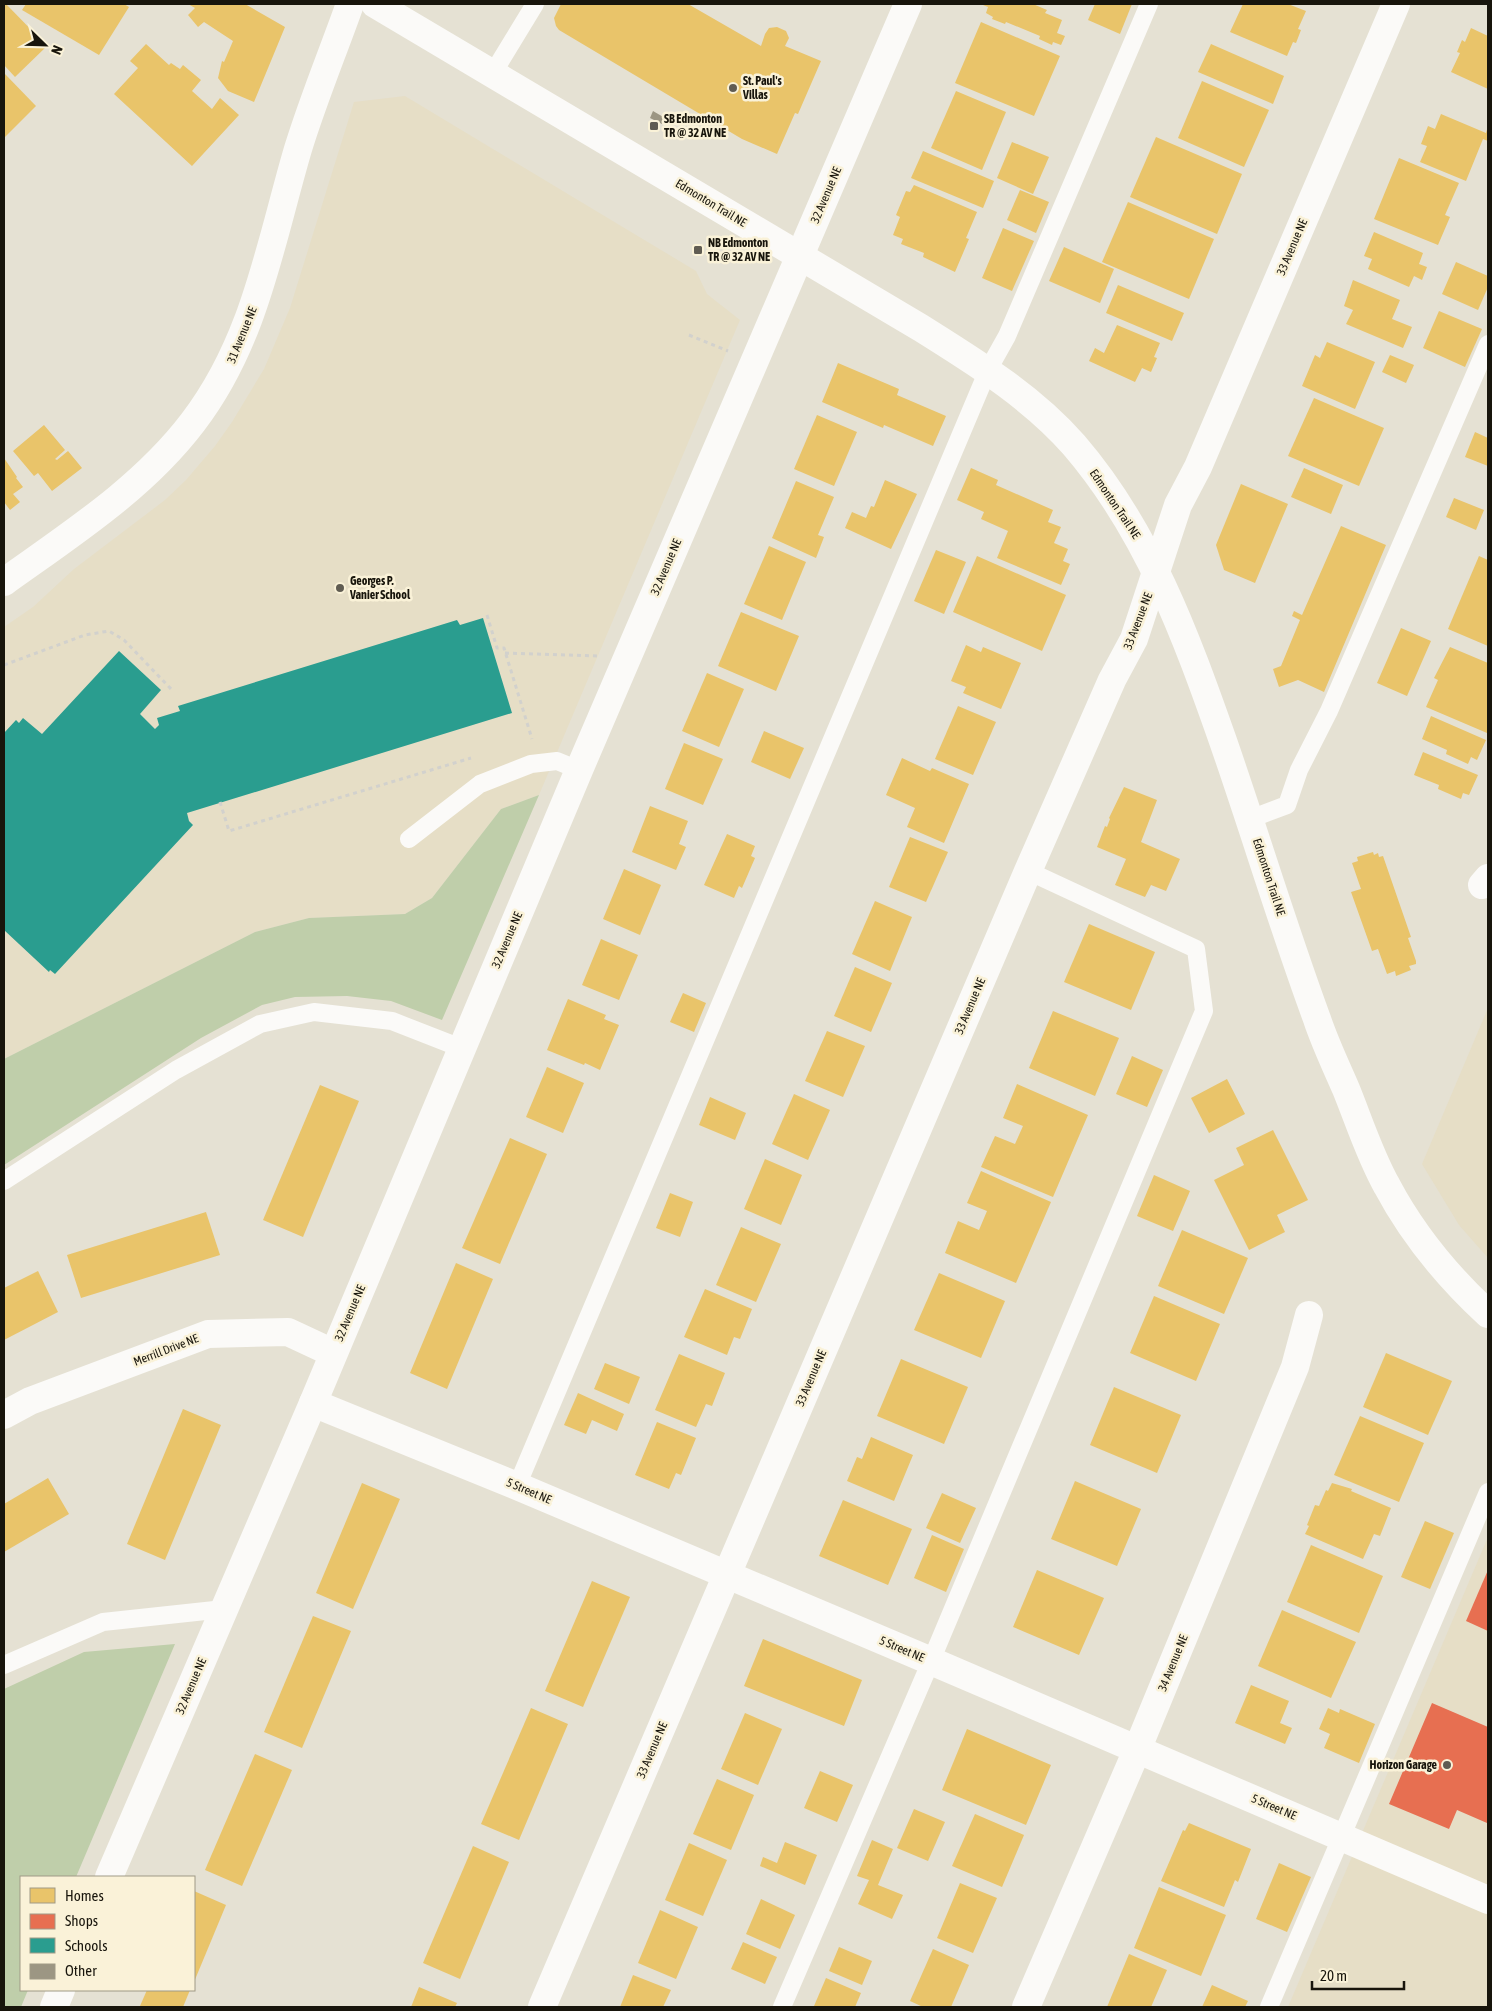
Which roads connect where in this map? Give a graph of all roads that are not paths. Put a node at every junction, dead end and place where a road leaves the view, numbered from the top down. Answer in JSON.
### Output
{"nodes":[{"id":1,"x":350,"y":4,"type":"edge"},
{"id":2,"x":375,"y":4,"type":"edge"},
{"id":3,"x":535,"y":4,"type":"edge"},
{"id":4,"x":908,"y":4,"type":"edge"},
{"id":5,"x":1149,"y":4,"type":"edge"},
{"id":6,"x":1396,"y":4,"type":"edge"},
{"id":7,"x":493,"y":74,"type":"junction"},
{"id":8,"x":800,"y":256,"type":"junction"},
{"id":9,"x":1488,"y":344,"type":"edge"},
{"id":10,"x":988,"y":370,"type":"junction"},
{"id":11,"x":1156,"y":572,"type":"junction"},
{"id":12,"x":4,"y":582,"type":"edge"},
{"id":13,"x":579,"y":770,"type":"junction"},
{"id":14,"x":1250,"y":819,"type":"junction"},
{"id":15,"x":409,"y":839,"type":"dead end"},
{"id":16,"x":1028,"y":871,"type":"junction"},
{"id":17,"x":461,"y":1048,"type":"junction"},
{"id":18,"x":4,"y":1181,"type":"edge"},
{"id":19,"x":1488,"y":1314,"type":"edge"},
{"id":20,"x":1309,"y":1315,"type":"dead end"},
{"id":21,"x":333,"y":1353,"type":"junction"},
{"id":22,"x":313,"y":1403,"type":"junction"},
{"id":23,"x":4,"y":1415,"type":"edge"},
{"id":24,"x":517,"y":1486,"type":"junction"},
{"id":25,"x":1488,"y":1492,"type":"edge"},
{"id":26,"x":727,"y":1575,"type":"junction"},
{"id":27,"x":224,"y":1609,"type":"junction"},
{"id":28,"x":931,"y":1661,"type":"junction"},
{"id":29,"x":4,"y":1666,"type":"edge"},
{"id":30,"x":1137,"y":1750,"type":"junction"},
{"id":31,"x":1342,"y":1836,"type":"junction"},
{"id":32,"x":109,"y":1876,"type":"edge"},
{"id":33,"x":1488,"y":1900,"type":"edge"},
{"id":34,"x":61,"y":1991,"type":"edge"},
{"id":35,"x":54,"y":2007,"type":"edge"},
{"id":36,"x":542,"y":2007,"type":"edge"},
{"id":37,"x":782,"y":2007,"type":"edge"},
{"id":38,"x":1026,"y":2007,"type":"edge"},
{"id":39,"x":1269,"y":2007,"type":"edge"}],
"edges":[{"from":1,"to":12,"type":"street","name":"31 Avenue NE"},
{"from":2,"to":7,"type":"street","name":"Edmonton Trail NE"},
{"from":3,"to":7,"type":"lane"},
{"from":4,"to":8,"type":"street","name":"32 Avenue NE"},
{"from":5,"to":10,"type":"lane"},
{"from":6,"to":11,"type":"street","name":"33 Avenue NE"},
{"from":7,"to":8,"type":"street","name":"Edmonton Trail NE"},
{"from":8,"to":10,"type":"street","name":"Edmonton Trail NE"},
{"from":8,"to":13,"type":"street","name":"32 Avenue NE"},
{"from":9,"to":14,"type":"lane"},
{"from":10,"to":11,"type":"street","name":"Edmonton Trail NE"},
{"from":10,"to":24,"type":"lane"},
{"from":11,"to":14,"type":"street","name":"Edmonton Trail NE"},
{"from":11,"to":16,"type":"street","name":"33 Avenue NE"},
{"from":13,"to":15,"type":"lane"},
{"from":13,"to":17,"type":"street","name":"32 Avenue NE"},
{"from":14,"to":19,"type":"street","name":"Edmonton Trail NE"},
{"from":16,"to":26,"type":"street","name":"33 Avenue NE"},
{"from":16,"to":28,"type":"lane"},
{"from":17,"to":18,"type":"lane"},
{"from":17,"to":21,"type":"street","name":"32 Avenue NE"},
{"from":20,"to":30,"type":"street","name":"34 Avenue NE"},
{"from":21,"to":22,"type":"street","name":"32 Avenue NE"},
{"from":21,"to":23,"type":"street","name":"Merrill Drive NE"},
{"from":22,"to":24,"type":"street","name":"5 Street NE"},
{"from":22,"to":27,"type":"street","name":"32 Avenue NE"},
{"from":24,"to":26,"type":"street","name":"5 Street NE"},
{"from":25,"to":31,"type":"lane"},
{"from":26,"to":28,"type":"street","name":"5 Street NE"},
{"from":26,"to":36,"type":"street","name":"33 Avenue NE"},
{"from":27,"to":29,"type":"lane"},
{"from":27,"to":32,"type":"street","name":"32 Avenue NE"},
{"from":28,"to":30,"type":"street","name":"5 Street NE"},
{"from":28,"to":37,"type":"lane"},
{"from":30,"to":31,"type":"street","name":"5 Street NE"},
{"from":30,"to":38,"type":"street","name":"34 Avenue NE"},
{"from":31,"to":33,"type":"street","name":"5 Street NE"},
{"from":31,"to":39,"type":"lane"},
{"from":34,"to":35,"type":"street"}]}
